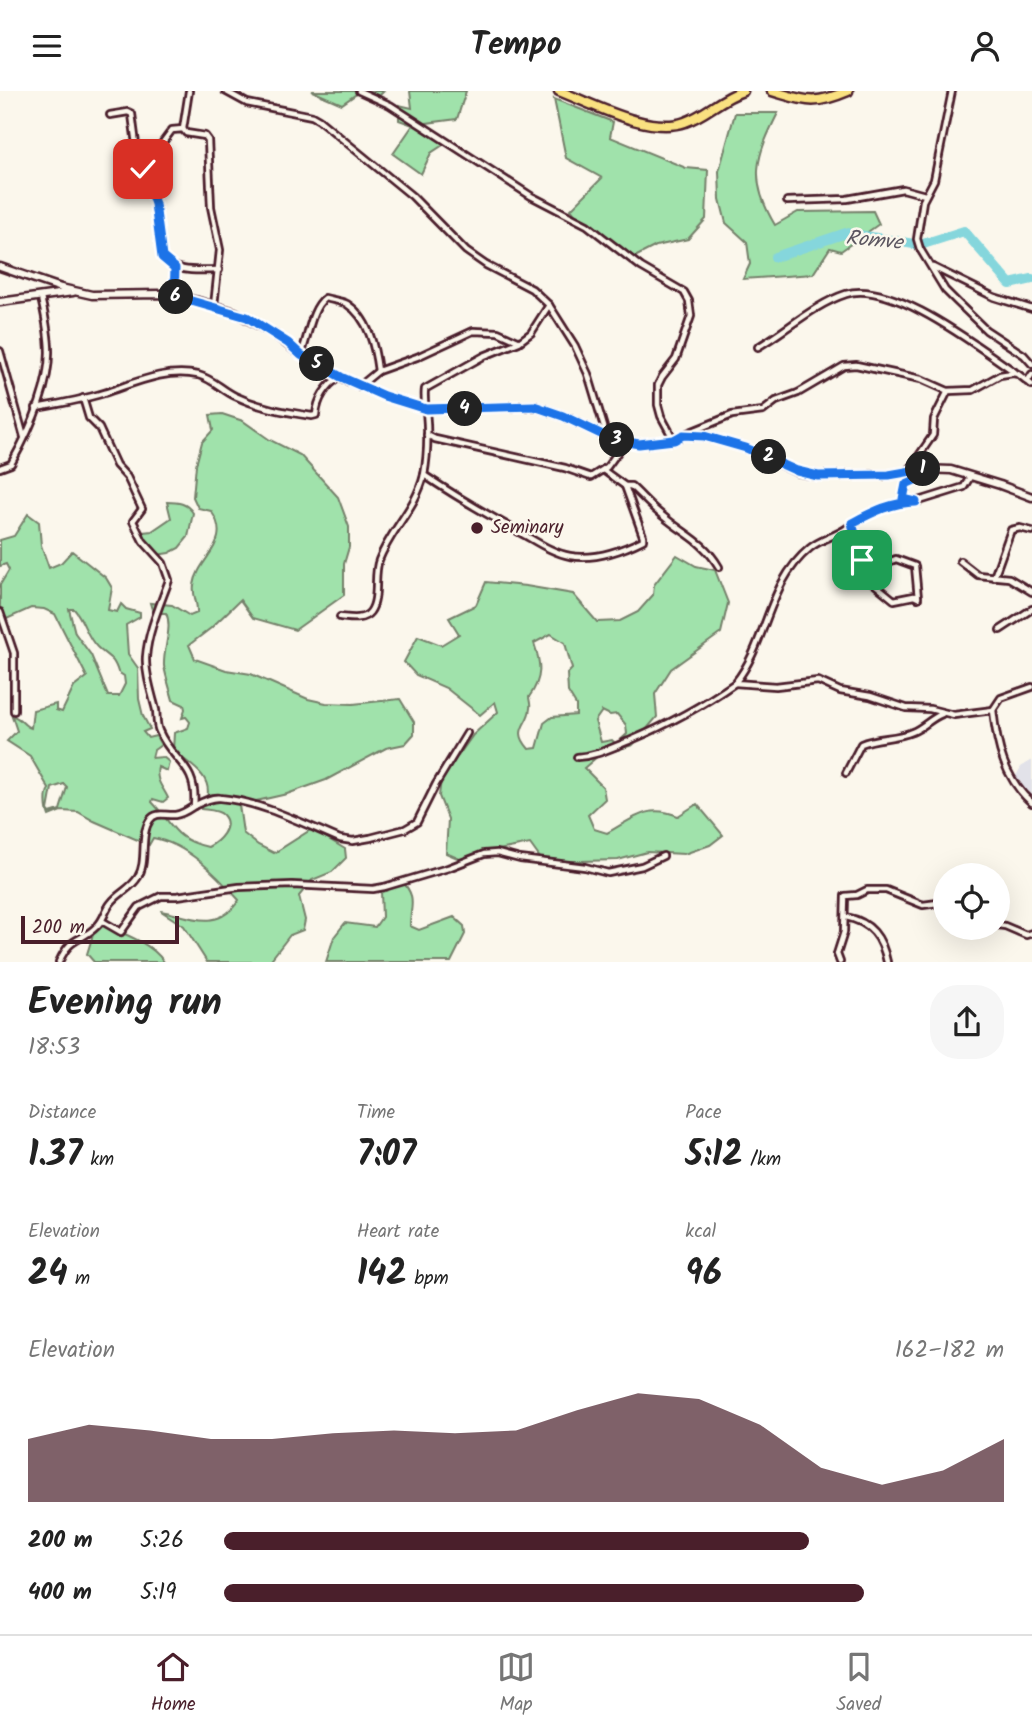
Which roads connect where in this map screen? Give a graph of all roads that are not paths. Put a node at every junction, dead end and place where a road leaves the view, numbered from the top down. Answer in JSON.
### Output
{"nodes":[{"id":1,"x":189,"y":91,"type":"edge"},
{"id":2,"x":226,"y":91,"type":"edge"},
{"id":3,"x":359,"y":91,"type":"edge"},
{"id":4,"x":559,"y":91,"type":"edge"},
{"id":5,"x":743,"y":91,"type":"edge"},
{"id":6,"x":772,"y":91,"type":"edge"},
{"id":7,"x":848,"y":91,"type":"edge"},
{"id":8,"x":952,"y":91,"type":"edge"},
{"id":9,"x":110,"y":115,"type":"dead end"},
{"id":10,"x":183,"y":129,"type":"junction"},
{"id":11,"x":143,"y":169,"type":"junction"},
{"id":12,"x":925,"y":195,"type":"junction"},
{"id":13,"x":788,"y":201,"type":"dead end"},
{"id":14,"x":0,"y":267,"type":"edge"},
{"id":15,"x":933,"y":267,"type":"junction"},
{"id":16,"x":175,"y":268,"type":"junction"},
{"id":17,"x":219,"y":270,"type":"junction"},
{"id":18,"x":79,"y":291,"type":"junction"},
{"id":19,"x":174,"y":296,"type":"junction"},
{"id":20,"x":41,"y":298,"type":"junction"},
{"id":21,"x":0,"y":302,"type":"edge"},
{"id":22,"x":549,"y":305,"type":"junction"},
{"id":23,"x":214,"y":306,"type":"junction"},
{"id":24,"x":1032,"y":309,"type":"edge"},
{"id":25,"x":519,"y":342,"type":"junction"},
{"id":26,"x":758,"y":347,"type":"dead end"},
{"id":27,"x":0,"y":351,"type":"edge"},
{"id":28,"x":301,"y":355,"type":"junction"},
{"id":29,"x":1032,"y":364,"type":"edge"},
{"id":30,"x":378,"y":371,"type":"junction"},
{"id":31,"x":1018,"y":374,"type":"junction"},
{"id":32,"x":1032,"y":375,"type":"edge"},
{"id":33,"x":341,"y":377,"type":"junction"},
{"id":34,"x":1030,"y":383,"type":"edge"},
{"id":35,"x":361,"y":385,"type":"junction"},
{"id":36,"x":948,"y":391,"type":"junction"},
{"id":37,"x":83,"y":398,"type":"junction"},
{"id":38,"x":36,"y":408,"type":"junction"},
{"id":39,"x":426,"y":409,"type":"junction"},
{"id":40,"x":427,"y":435,"type":"junction"},
{"id":41,"x":683,"y":435,"type":"junction"},
{"id":42,"x":607,"y":437,"type":"junction"},
{"id":43,"x":24,"y":438,"type":"junction"},
{"id":44,"x":674,"y":440,"type":"junction"},
{"id":45,"x":622,"y":441,"type":"junction"},
{"id":46,"x":0,"y":468,"type":"edge"},
{"id":47,"x":923,"y":469,"type":"junction"},
{"id":48,"x":603,"y":470,"type":"junction"},
{"id":49,"x":909,"y":470,"type":"junction"},
{"id":50,"x":424,"y":475,"type":"junction"},
{"id":51,"x":970,"y":477,"type":"junction"},
{"id":52,"x":625,"y":486,"type":"junction"},
{"id":53,"x":1032,"y":497,"type":"edge"},
{"id":54,"x":916,"y":502,"type":"junction"},
{"id":55,"x":852,"y":523,"type":"junction"},
{"id":56,"x":1032,"y":531,"type":"edge"},
{"id":57,"x":960,"y":561,"type":"dead end"},
{"id":58,"x":719,"y":567,"type":"dead end"},
{"id":59,"x":861,"y":573,"type":"junction"},
{"id":60,"x":995,"y":577,"type":"junction"},
{"id":61,"x":1032,"y":592,"type":"edge"},
{"id":62,"x":1032,"y":609,"type":"edge"},
{"id":63,"x":0,"y":612,"type":"edge"},
{"id":64,"x":340,"y":617,"type":"dead end"},
{"id":65,"x":1000,"y":630,"type":"dead end"},
{"id":66,"x":735,"y":683,"type":"junction"},
{"id":67,"x":1032,"y":687,"type":"edge"},
{"id":68,"x":993,"y":710,"type":"junction"},
{"id":69,"x":14,"y":711,"type":"dead end"},
{"id":70,"x":944,"y":713,"type":"junction"},
{"id":71,"x":467,"y":733,"type":"dead end"},
{"id":72,"x":577,"y":757,"type":"dead end"},
{"id":73,"x":846,"y":773,"type":"dead end"},
{"id":74,"x":1032,"y":803,"type":"edge"},
{"id":75,"x":194,"y":806,"type":"junction"},
{"id":76,"x":663,"y":856,"type":"dead end"},
{"id":77,"x":933,"y":904,"type":"edge"},
{"id":78,"x":846,"y":917,"type":"junction"},
{"id":79,"x":102,"y":921,"type":"junction"},
{"id":80,"x":1010,"y":928,"type":"edge"},
{"id":81,"x":1032,"y":933,"type":"edge"},
{"id":82,"x":59,"y":962,"type":"edge"},
{"id":83,"x":840,"y":962,"type":"edge"},
{"id":84,"x":887,"y":962,"type":"edge"}],
"edges":[{"from":1,"to":10,"type":"street"},
{"from":2,"to":22,"type":"street"},
{"from":3,"to":44,"type":"street"},
{"from":4,"to":5,"type":"highway"},
{"from":6,"to":7,"type":"highway"},
{"from":8,"to":12,"type":"street"},
{"from":9,"to":11,"type":"street"},
{"from":10,"to":11,"type":"street"},
{"from":10,"to":17,"type":"street"},
{"from":11,"to":16,"type":"street"},
{"from":12,"to":13,"type":"street"},
{"from":12,"to":15,"type":"street"},
{"from":14,"to":18,"type":"main road"},
{"from":15,"to":24,"type":"street"},
{"from":15,"to":29,"type":"street"},
{"from":16,"to":17,"type":"street"},
{"from":16,"to":19,"type":"street"},
{"from":17,"to":23,"type":"street"},
{"from":18,"to":19,"type":"main road"},
{"from":18,"to":20,"type":"main road"},
{"from":19,"to":23,"type":"main road"},
{"from":20,"to":21,"type":"main road"},
{"from":20,"to":38,"type":"street"},
{"from":22,"to":25,"type":"street"},
{"from":22,"to":42,"type":"street"},
{"from":23,"to":28,"type":"main road"},
{"from":25,"to":30,"type":"street"},
{"from":25,"to":39,"type":"street"},
{"from":26,"to":31,"type":"street"},
{"from":27,"to":43,"type":"street"},
{"from":28,"to":30,"type":"street"},
{"from":28,"to":33,"type":"main road"},
{"from":30,"to":35,"type":"street"},
{"from":31,"to":34,"type":"street"},
{"from":31,"to":36,"type":"street"},
{"from":32,"to":34,"type":"street"},
{"from":33,"to":35,"type":"main road"},
{"from":33,"to":37,"type":"street"},
{"from":35,"to":39,"type":"main road"},
{"from":36,"to":41,"type":"street"},
{"from":36,"to":49,"type":"street"},
{"from":37,"to":38,"type":"street"},
{"from":37,"to":75,"type":"street"},
{"from":38,"to":43,"type":"street"},
{"from":39,"to":40,"type":"street"},
{"from":39,"to":42,"type":"main road"},
{"from":40,"to":48,"type":"street"},
{"from":40,"to":50,"type":"street"},
{"from":41,"to":44,"type":"main road"},
{"from":41,"to":49,"type":"main road"},
{"from":42,"to":45,"type":"main road"},
{"from":43,"to":46,"type":"street"},
{"from":44,"to":45,"type":"main road"},
{"from":45,"to":48,"type":"street"},
{"from":47,"to":49,"type":"main road"},
{"from":47,"to":51,"type":"main road"},
{"from":47,"to":54,"type":"street"},
{"from":48,"to":52,"type":"street"},
{"from":50,"to":52,"type":"street"},
{"from":50,"to":64,"type":"street"},
{"from":51,"to":53,"type":"main road"},
{"from":51,"to":54,"type":"street"},
{"from":52,"to":58,"type":"street"},
{"from":54,"to":55,"type":"street"},
{"from":55,"to":59,"type":"street"},
{"from":55,"to":66,"type":"street"},
{"from":56,"to":60,"type":"street"},
{"from":57,"to":60,"type":"street"},
{"from":59,"to":59,"type":"street"},
{"from":60,"to":61,"type":"street"},
{"from":62,"to":65,"type":"street"},
{"from":63,"to":69,"type":"street"},
{"from":66,"to":70,"type":"street"},
{"from":66,"to":72,"type":"street"},
{"from":67,"to":68,"type":"street"},
{"from":68,"to":70,"type":"street"},
{"from":68,"to":74,"type":"street"},
{"from":70,"to":73,"type":"street"},
{"from":71,"to":75,"type":"street"},
{"from":75,"to":79,"type":"street"},
{"from":76,"to":79,"type":"street"},
{"from":77,"to":78,"type":"street"},
{"from":78,"to":83,"type":"street"},
{"from":78,"to":84,"type":"street"},
{"from":79,"to":82,"type":"street"},
{"from":80,"to":81,"type":"street"}]}
